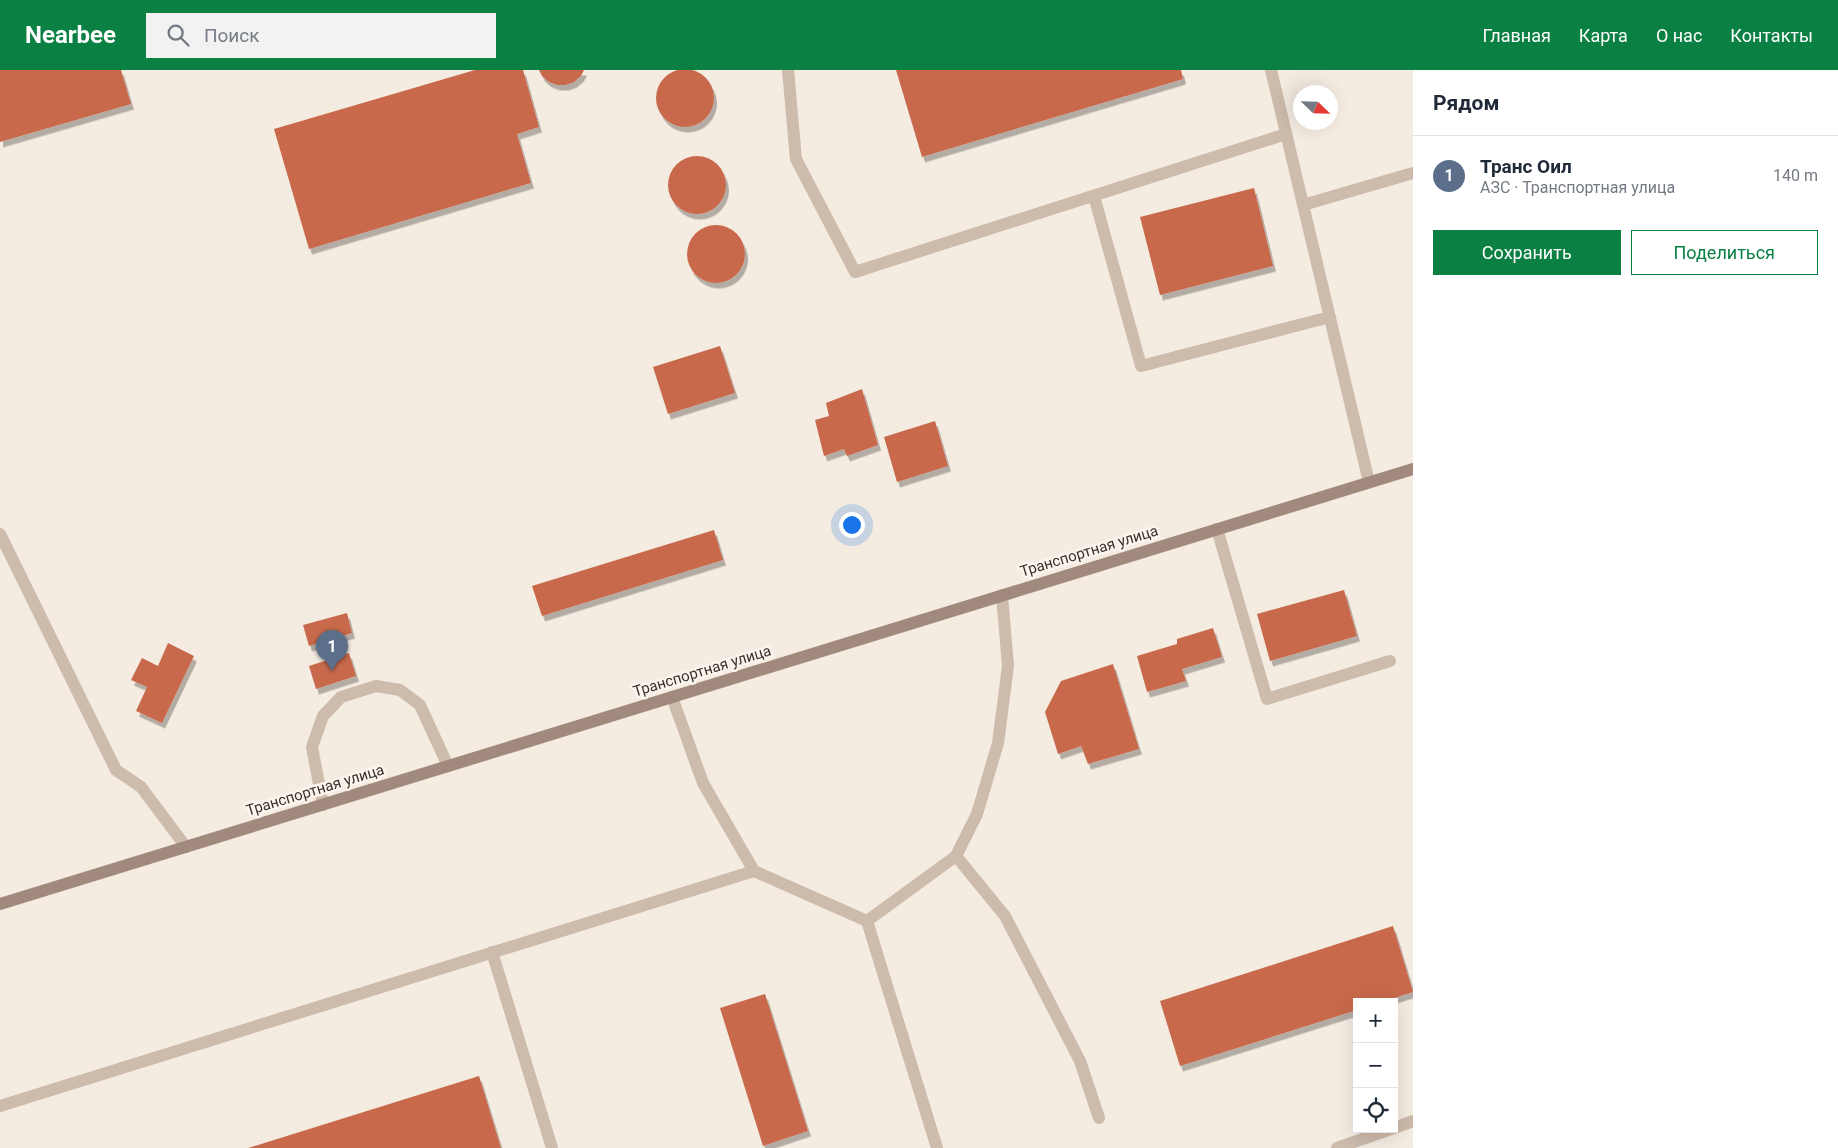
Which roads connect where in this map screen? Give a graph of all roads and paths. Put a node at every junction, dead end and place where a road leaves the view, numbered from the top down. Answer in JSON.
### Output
{"nodes":[{"id":1,"x":788,"y":70,"type":"edge"},
{"id":2,"x":1271,"y":70,"type":"edge"},
{"id":3,"x":1286,"y":134,"type":"junction"},
{"id":4,"x":1413,"y":173,"type":"edge"},
{"id":5,"x":1094,"y":196,"type":"junction"},
{"id":6,"x":1303,"y":205,"type":"junction"},
{"id":7,"x":1330,"y":316,"type":"junction"},
{"id":8,"x":1413,"y":469,"type":"edge"},
{"id":9,"x":1369,"y":482,"type":"junction"},
{"id":10,"x":1217,"y":529,"type":"junction"},
{"id":11,"x":0,"y":534,"type":"edge"},
{"id":12,"x":1002,"y":595,"type":"junction"},
{"id":13,"x":1390,"y":661,"type":"dead end"},
{"id":14,"x":672,"y":697,"type":"junction"},
{"id":15,"x":448,"y":766,"type":"junction"},
{"id":16,"x":323,"y":805,"type":"junction"},
{"id":17,"x":186,"y":847,"type":"junction"},
{"id":18,"x":956,"y":856,"type":"junction"},
{"id":19,"x":754,"y":871,"type":"junction"},
{"id":20,"x":0,"y":904,"type":"edge"},
{"id":21,"x":867,"y":922,"type":"junction"},
{"id":22,"x":492,"y":952,"type":"junction"},
{"id":23,"x":0,"y":1106,"type":"edge"},
{"id":24,"x":1099,"y":1118,"type":"dead end"},
{"id":25,"x":1413,"y":1121,"type":"edge"},
{"id":26,"x":1398,"y":1127,"type":"edge"},
{"id":27,"x":1380,"y":1133,"type":"edge"},
{"id":28,"x":552,"y":1148,"type":"edge"},
{"id":29,"x":937,"y":1148,"type":"edge"},
{"id":30,"x":1337,"y":1148,"type":"edge"}],
"edges":[{"from":1,"to":5,"type":"street"},
{"from":2,"to":3,"type":"street"},
{"from":3,"to":5,"type":"street"},
{"from":3,"to":6,"type":"street"},
{"from":4,"to":6,"type":"street"},
{"from":5,"to":7,"type":"street"},
{"from":6,"to":7,"type":"street"},
{"from":7,"to":9,"type":"street"},
{"from":8,"to":9,"type":"main road","name":"Транспортная улица"},
{"from":9,"to":10,"type":"main road","name":"Транспортная улица"},
{"from":10,"to":12,"type":"main road","name":"Транспортная улица"},
{"from":10,"to":13,"type":"street"},
{"from":11,"to":17,"type":"street"},
{"from":12,"to":14,"type":"main road","name":"Транспортная улица"},
{"from":12,"to":18,"type":"street"},
{"from":14,"to":15,"type":"main road","name":"Транспортная улица"},
{"from":14,"to":19,"type":"street"},
{"from":15,"to":16,"type":"main road","name":"Транспортная улица"},
{"from":15,"to":16,"type":"street"},
{"from":16,"to":17,"type":"main road","name":"Транспортная улица"},
{"from":17,"to":20,"type":"main road","name":"Транспортная улица"},
{"from":18,"to":21,"type":"street"},
{"from":18,"to":24,"type":"street"},
{"from":19,"to":21,"type":"street"},
{"from":19,"to":22,"type":"street"},
{"from":21,"to":29,"type":"street"},
{"from":22,"to":23,"type":"street"},
{"from":22,"to":28,"type":"street"},
{"from":25,"to":26,"type":"street"},
{"from":27,"to":30,"type":"street"}]}
